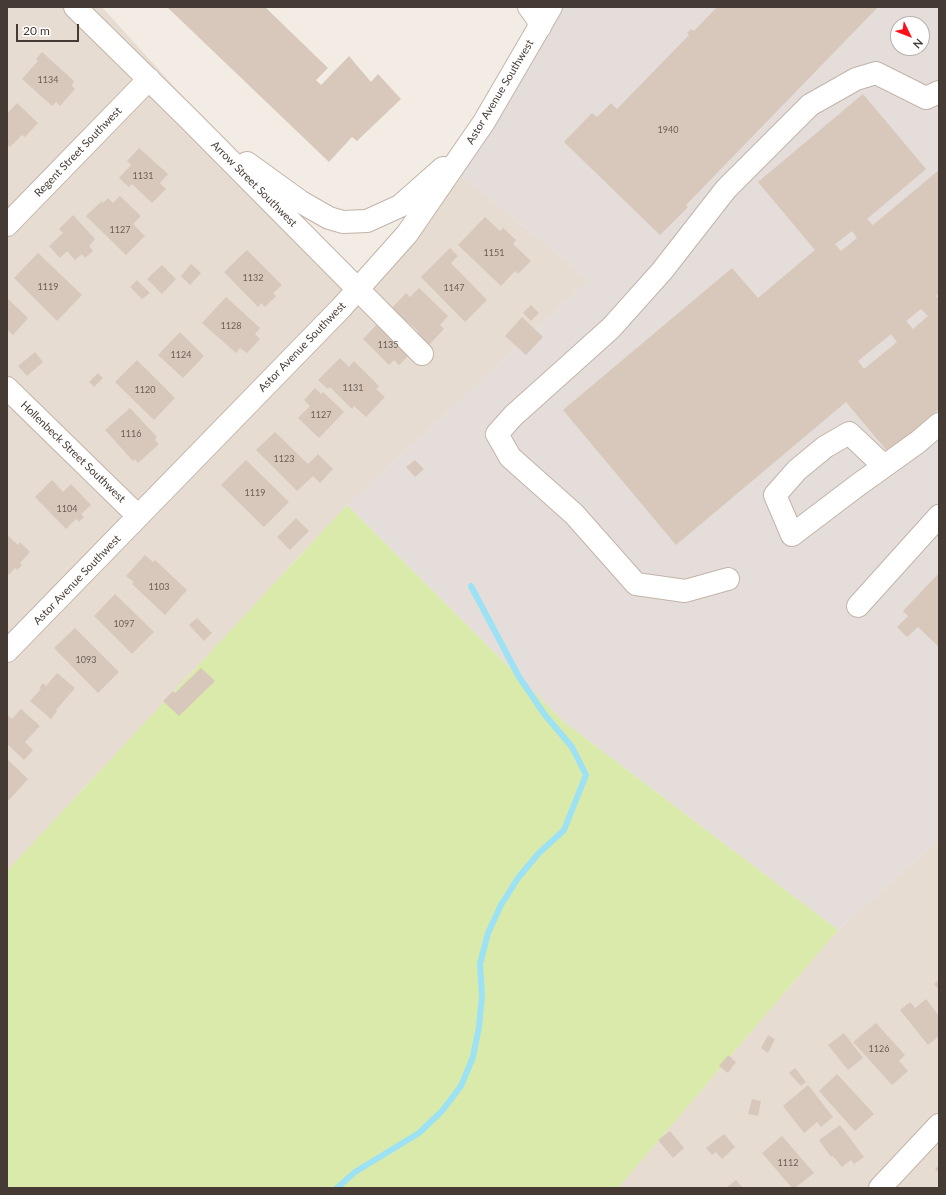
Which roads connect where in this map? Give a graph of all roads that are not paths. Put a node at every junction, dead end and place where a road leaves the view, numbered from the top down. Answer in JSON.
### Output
{"nodes":[{"id":1,"x":76,"y":7,"type":"edge"},
{"id":2,"x":529,"y":7,"type":"edge"},
{"id":3,"x":552,"y":7,"type":"edge"},
{"id":4,"x":540,"y":27,"type":"junction"},
{"id":5,"x":149,"y":79,"type":"junction"},
{"id":6,"x":939,"y":92,"type":"edge"},
{"id":7,"x":189,"y":119,"type":"junction"},
{"id":8,"x":484,"y":122,"type":"junction"},
{"id":9,"x":7,"y":225,"type":"edge"},
{"id":10,"x":358,"y":290,"type":"junction"},
{"id":11,"x":422,"y":354,"type":"dead end"},
{"id":12,"x":7,"y":388,"type":"edge"},
{"id":13,"x":939,"y":424,"type":"edge"},
{"id":14,"x":884,"y":466,"type":"junction"},
{"id":15,"x":138,"y":516,"type":"junction"},
{"id":16,"x":939,"y":516,"type":"edge"},
{"id":17,"x":728,"y":580,"type":"dead end"},
{"id":18,"x":858,"y":606,"type":"dead end"},
{"id":19,"x":7,"y":651,"type":"edge"},
{"id":20,"x":939,"y":1125,"type":"edge"},
{"id":21,"x":880,"y":1188,"type":"edge"}],
"edges":[{"from":1,"to":5,"type":"street","name":"Arrow Street Southwest"},
{"from":2,"to":4,"type":"street"},
{"from":3,"to":4,"type":"street","name":"Astor Avenue Southwest"},
{"from":4,"to":8,"type":"street","name":"Astor Avenue Southwest"},
{"from":5,"to":7,"type":"street","name":"Arrow Street Southwest"},
{"from":5,"to":9,"type":"street","name":"Regent Street Southwest"},
{"from":6,"to":17,"type":"street"},
{"from":7,"to":8,"type":"street"},
{"from":7,"to":10,"type":"street","name":"Arrow Street Southwest"},
{"from":8,"to":10,"type":"street","name":"Astor Avenue Southwest"},
{"from":10,"to":11,"type":"street"},
{"from":10,"to":15,"type":"street","name":"Astor Avenue Southwest"},
{"from":12,"to":15,"type":"street","name":"Hollenbeck Street Southwest"},
{"from":13,"to":14,"type":"street"},
{"from":14,"to":14,"type":"street"},
{"from":15,"to":19,"type":"street","name":"Astor Avenue Southwest"},
{"from":16,"to":18,"type":"street"},
{"from":20,"to":21,"type":"street"}]}
